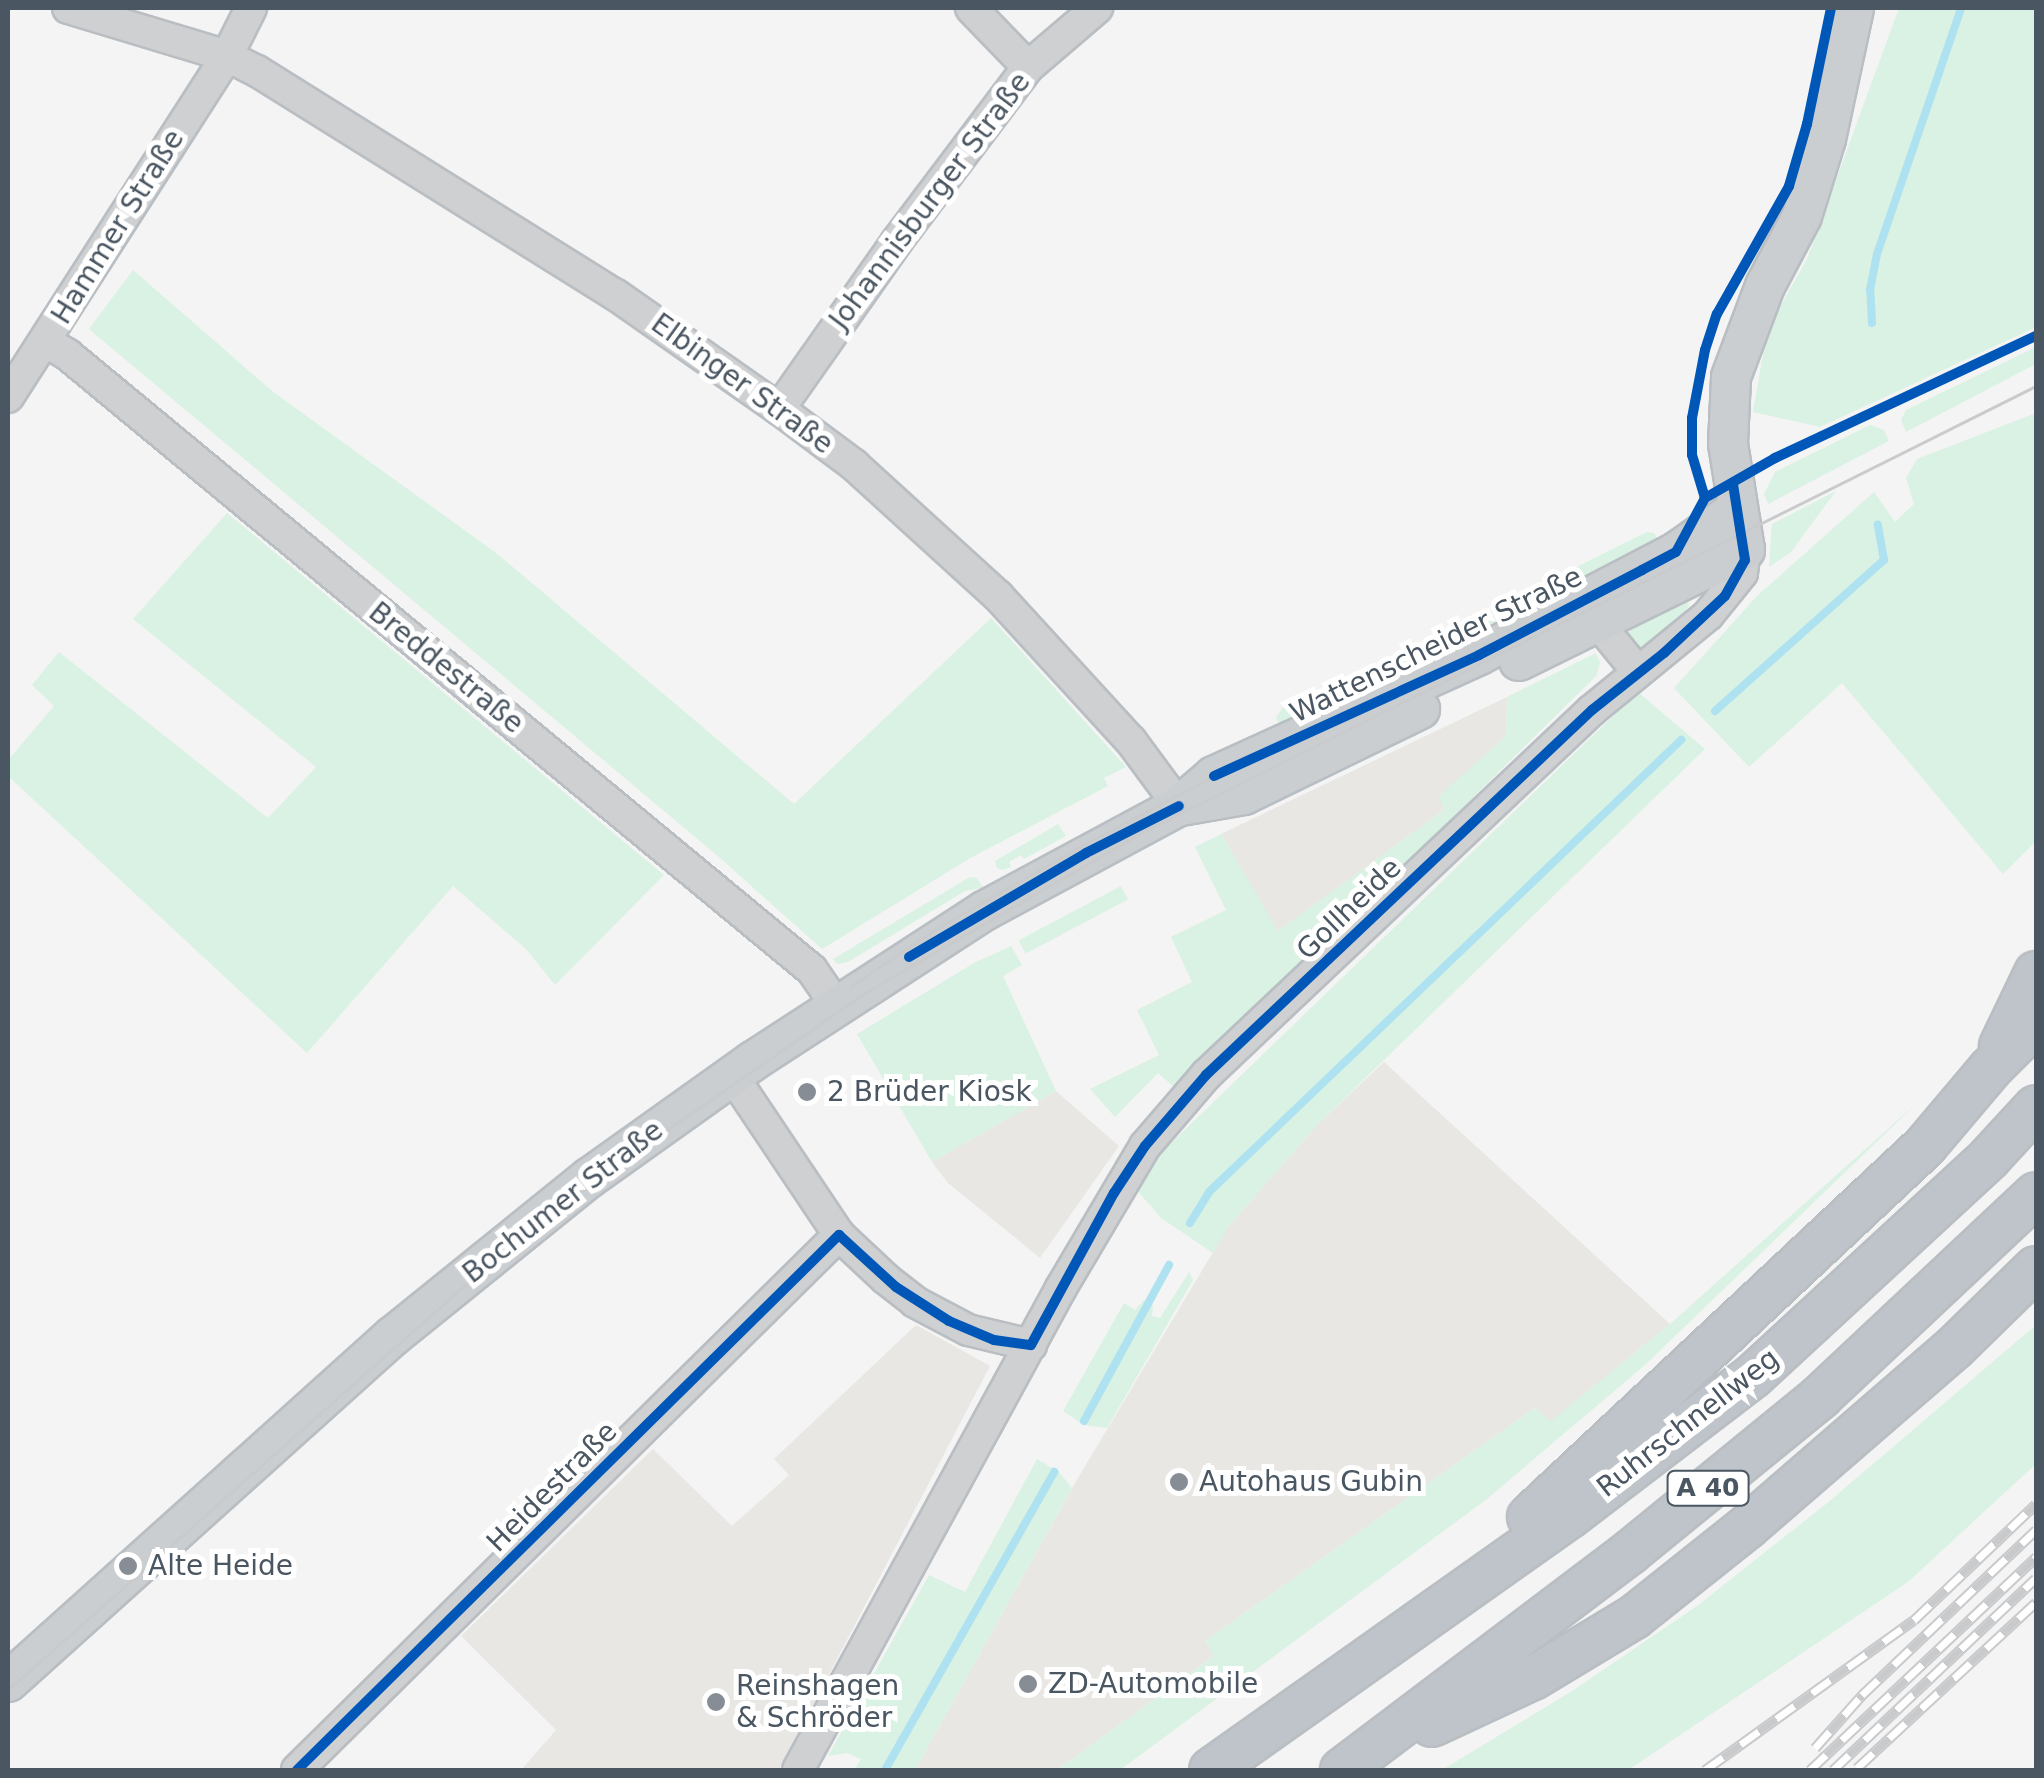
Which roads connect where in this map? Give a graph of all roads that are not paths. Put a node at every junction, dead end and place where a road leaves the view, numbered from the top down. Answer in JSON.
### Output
{"nodes":[{"id":1,"x":68,"y":8,"type":"edge"},
{"id":2,"x":251,"y":8,"type":"edge"},
{"id":3,"x":971,"y":8,"type":"edge"},
{"id":4,"x":1097,"y":8,"type":"edge"},
{"id":5,"x":1854,"y":8,"type":"edge"},
{"id":6,"x":227,"y":56,"type":"junction"},
{"id":7,"x":1028,"y":67,"type":"junction"},
{"id":8,"x":46,"y":341,"type":"junction"},
{"id":9,"x":8,"y":397,"type":"edge"},
{"id":10,"x":780,"y":409,"type":"junction"},
{"id":11,"x":1737,"y":509,"type":"junction"},
{"id":12,"x":1745,"y":550,"type":"junction"},
{"id":13,"x":1598,"y":623,"type":"junction"},
{"id":14,"x":1638,"y":672,"type":"junction"},
{"id":15,"x":1179,"y":806,"type":"junction"},
{"id":16,"x":2036,"y":973,"type":"edge"},
{"id":17,"x":836,"y":1005,"type":"junction"},
{"id":18,"x":2036,"y":1023,"type":"edge"},
{"id":19,"x":1990,"y":1069,"type":"junction"},
{"id":20,"x":732,"y":1075,"type":"junction"},
{"id":21,"x":2036,"y":1107,"type":"edge"},
{"id":22,"x":2036,"y":1194,"type":"edge"},
{"id":23,"x":840,"y":1235,"type":"junction"},
{"id":24,"x":2036,"y":1268,"type":"edge"},
{"id":25,"x":1031,"y":1345,"type":"junction"},
{"id":26,"x":1462,"y":1588,"type":"junction"},
{"id":27,"x":8,"y":1682,"type":"edge"},
{"id":28,"x":1350,"y":1764,"type":"edge"},
{"id":29,"x":296,"y":1770,"type":"edge"},
{"id":30,"x":798,"y":1770,"type":"edge"},
{"id":31,"x":1211,"y":1770,"type":"edge"}],
"edges":[{"from":1,"to":6,"type":"street","name":"Elbinger Straße"},
{"from":2,"to":6,"type":"street","name":"Hammer Straße"},
{"from":3,"to":7,"type":"street"},
{"from":4,"to":7,"type":"street","name":"Johannisburger Straße"},
{"from":5,"to":11,"type":"main road"},
{"from":6,"to":8,"type":"street","name":"Hammer Straße"},
{"from":6,"to":10,"type":"street","name":"Elbinger Straße"},
{"from":7,"to":10,"type":"street","name":"Johannisburger Straße"},
{"from":8,"to":9,"type":"street","name":"Hammer Straße"},
{"from":8,"to":17,"type":"street","name":"Breddestraße"},
{"from":10,"to":15,"type":"street","name":"Elbinger Straße"},
{"from":11,"to":12,"type":"main road"},
{"from":11,"to":15,"type":"main road","name":"Wattenscheider Straße"},
{"from":12,"to":13,"type":"main road","name":"Wattenscheider Straße"},
{"from":12,"to":14,"type":"street","name":"Gollheide"},
{"from":13,"to":14,"type":"street"},
{"from":13,"to":15,"type":"main road","name":"Wattenscheider Straße"},
{"from":14,"to":25,"type":"street","name":"Gollheide"},
{"from":15,"to":17,"type":"main road","name":"Bochumer Straße"},
{"from":16,"to":19,"type":"highway"},
{"from":17,"to":20,"type":"main road","name":"Bochumer Straße"},
{"from":18,"to":19,"type":"highway"},
{"from":19,"to":26,"type":"highway"},
{"from":20,"to":23,"type":"street"},
{"from":20,"to":27,"type":"main road","name":"Bochumer Straße"},
{"from":21,"to":26,"type":"highway","name":"Ruhrschnellweg","number":"A 40"},
{"from":22,"to":28,"type":"highway","number":"A 40"},
{"from":23,"to":25,"type":"street"},
{"from":23,"to":29,"type":"street","name":"Heidestraße"},
{"from":24,"to":28,"type":"highway"},
{"from":25,"to":30,"type":"street","name":"Gollheide"},
{"from":26,"to":31,"type":"highway","name":"Ruhrschnellweg","number":"A 40"}]}
